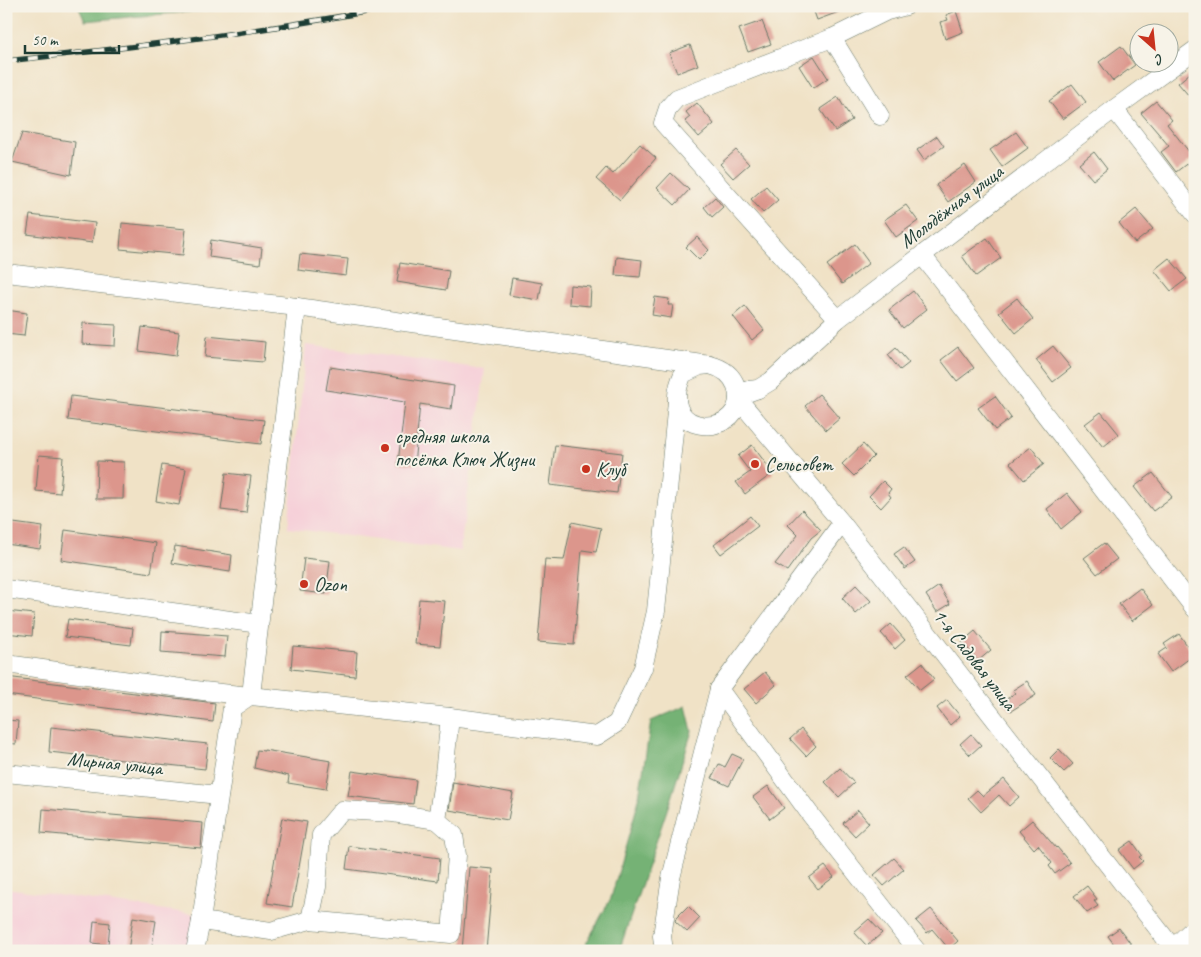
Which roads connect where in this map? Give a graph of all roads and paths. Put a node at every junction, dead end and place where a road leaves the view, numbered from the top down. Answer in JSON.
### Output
{"nodes":[{"id":1,"x":906,"y":6,"type":"edge"},
{"id":2,"x":832,"y":38,"type":"junction"},
{"id":3,"x":1195,"y":50,"type":"edge"},
{"id":4,"x":1114,"y":109,"type":"junction"},
{"id":5,"x":880,"y":116,"type":"dead end"},
{"id":6,"x":1195,"y":214,"type":"edge"},
{"id":7,"x":922,"y":255,"type":"junction"},
{"id":8,"x":6,"y":273,"type":"edge"},
{"id":9,"x":297,"y":307,"type":"junction"},
{"id":10,"x":838,"y":320,"type":"junction"},
{"id":11,"x":656,"y":358,"type":"junction"},
{"id":12,"x":710,"y":365,"type":"junction"},
{"id":13,"x":737,"y":392,"type":"junction"},
{"id":14,"x":677,"y":396,"type":"junction"},
{"id":15,"x":704,"y":426,"type":"junction"},
{"id":16,"x":672,"y":446,"type":"junction"},
{"id":17,"x":842,"y":523,"type":"junction"},
{"id":18,"x":6,"y":589,"type":"edge"},
{"id":19,"x":1195,"y":609,"type":"edge"},
{"id":20,"x":259,"y":624,"type":"junction"},
{"id":21,"x":6,"y":664,"type":"edge"},
{"id":22,"x":719,"y":689,"type":"junction"},
{"id":23,"x":251,"y":696,"type":"junction"},
{"id":24,"x":450,"y":717,"type":"junction"},
{"id":25,"x":6,"y":773,"type":"edge"},
{"id":26,"x":219,"y":795,"type":"junction"},
{"id":27,"x":437,"y":820,"type":"junction"},
{"id":28,"x":201,"y":920,"type":"junction"},
{"id":29,"x":310,"y":920,"type":"junction"},
{"id":30,"x":1195,"y":927,"type":"edge"},
{"id":31,"x":1172,"y":950,"type":"edge"},
{"id":32,"x":196,"y":951,"type":"edge"},
{"id":33,"x":664,"y":951,"type":"edge"},
{"id":34,"x":917,"y":951,"type":"edge"}],
"edges":[{"from":1,"to":2,"type":"street"},
{"from":2,"to":5,"type":"street"},
{"from":2,"to":10,"type":"street"},
{"from":3,"to":4,"type":"street","name":"Молодёжная улица"},
{"from":4,"to":6,"type":"street"},
{"from":4,"to":7,"type":"street","name":"Молодёжная улица"},
{"from":7,"to":10,"type":"street","name":"Молодёжная улица"},
{"from":7,"to":19,"type":"street"},
{"from":8,"to":9,"type":"street"},
{"from":9,"to":11,"type":"street"},
{"from":9,"to":20,"type":"street"},
{"from":10,"to":13,"type":"street","name":"Молодёжная улица"},
{"from":11,"to":12,"type":"street"},
{"from":11,"to":14,"type":"street"},
{"from":12,"to":13,"type":"street"},
{"from":12,"to":14,"type":"street"},
{"from":13,"to":15,"type":"street"},
{"from":13,"to":17,"type":"street","name":"1-я Садовая улица"},
{"from":14,"to":15,"type":"street"},
{"from":14,"to":16,"type":"street"},
{"from":15,"to":16,"type":"street"},
{"from":16,"to":24,"type":"street"},
{"from":17,"to":22,"type":"street"},
{"from":17,"to":31,"type":"street","name":"1-я Садовая улица"},
{"from":18,"to":20,"type":"street"},
{"from":20,"to":23,"type":"street"},
{"from":21,"to":23,"type":"street"},
{"from":22,"to":33,"type":"street"},
{"from":22,"to":34,"type":"street"},
{"from":23,"to":24,"type":"street"},
{"from":23,"to":26,"type":"street"},
{"from":24,"to":27,"type":"street"},
{"from":25,"to":26,"type":"street","name":"Мирная улица"},
{"from":26,"to":28,"type":"street"},
{"from":27,"to":29,"type":"street"},
{"from":27,"to":29,"type":"street"},
{"from":28,"to":29,"type":"street"},
{"from":28,"to":32,"type":"street"},
{"from":30,"to":31,"type":"street"}]}
